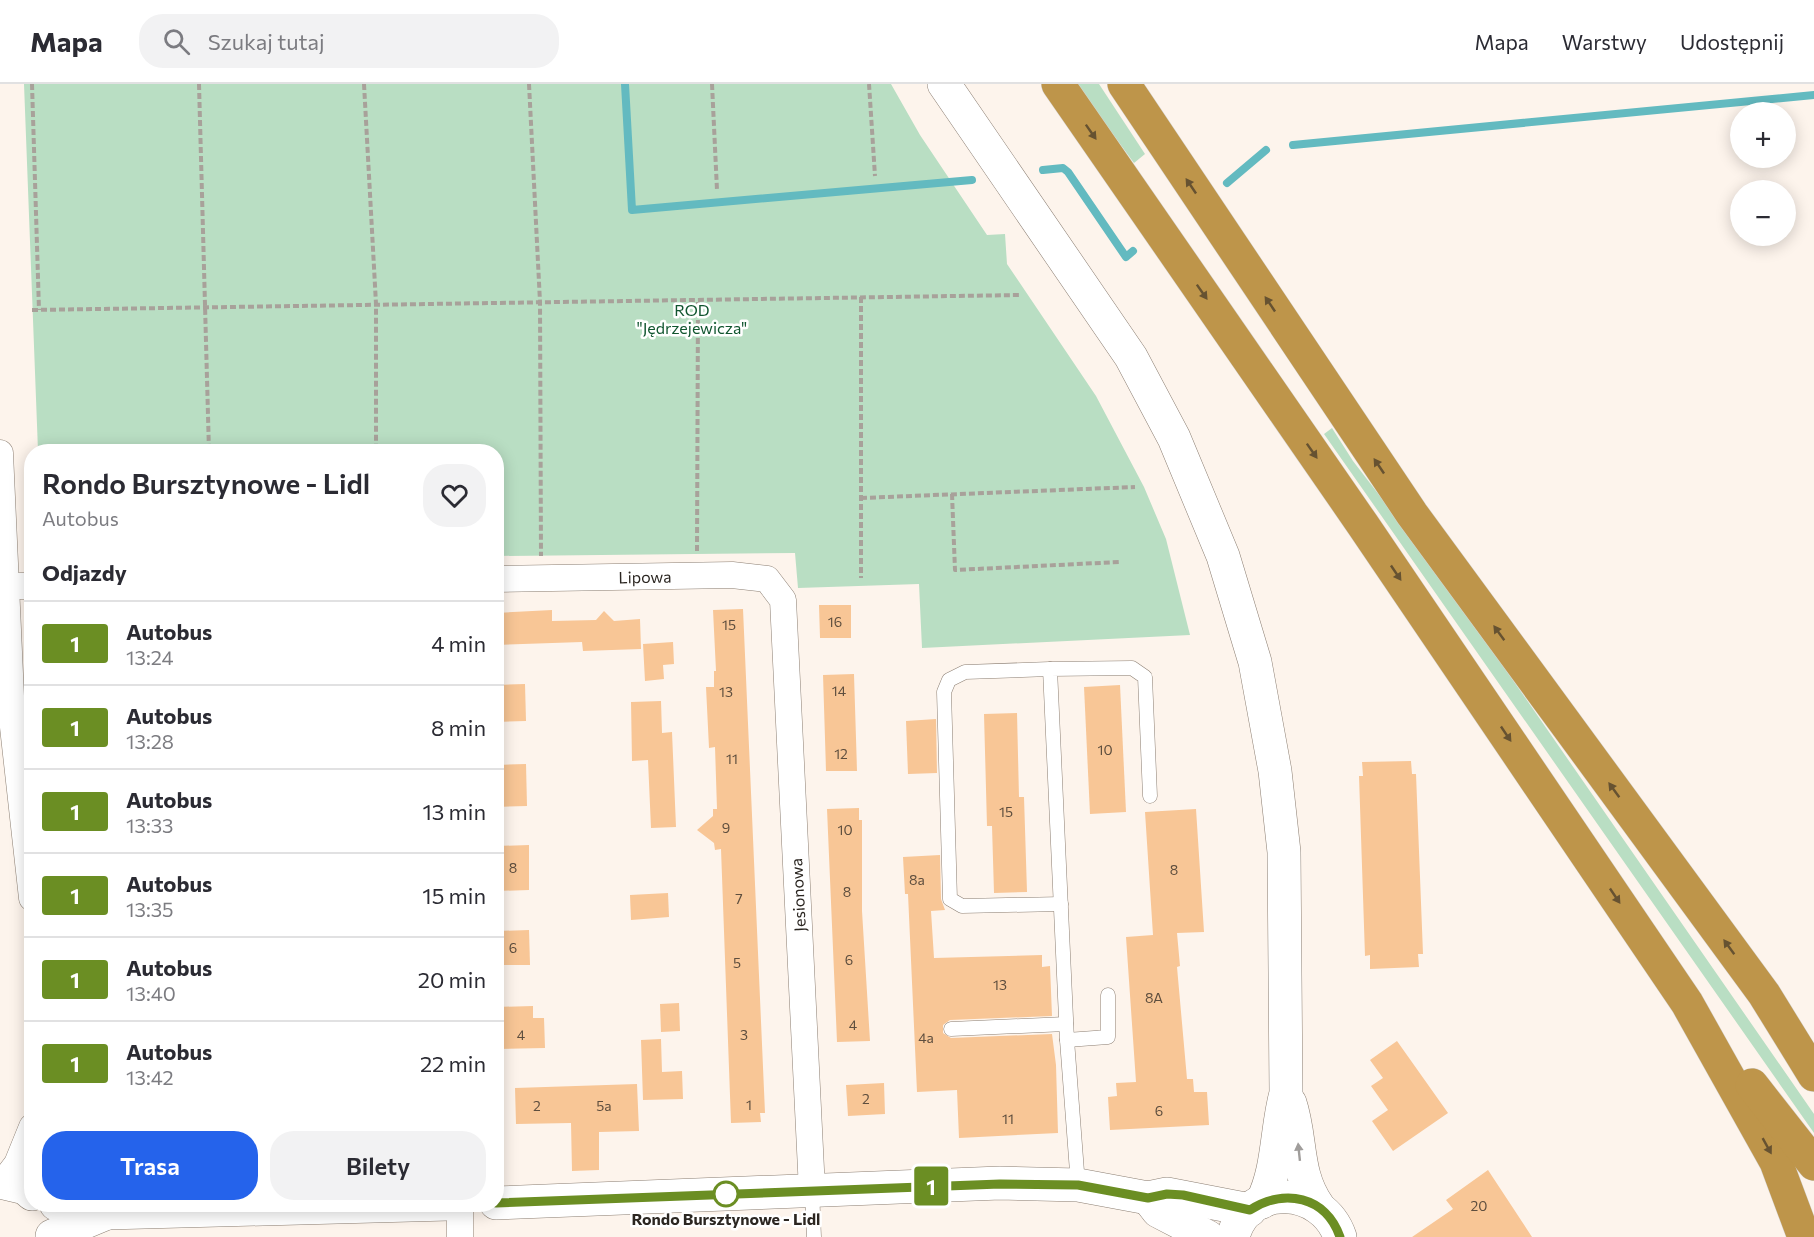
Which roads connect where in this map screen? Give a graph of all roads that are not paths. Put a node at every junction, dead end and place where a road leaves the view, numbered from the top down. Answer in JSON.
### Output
{"nodes":[{"id":1,"x":944,"y":84,"type":"edge"},
{"id":2,"x":1058,"y":84,"type":"edge"},
{"id":3,"x":1124,"y":84,"type":"edge"},
{"id":4,"x":0,"y":453,"type":"edge"},
{"id":5,"x":504,"y":579,"type":"edge"},
{"id":6,"x":3,"y":586,"type":"edge"},
{"id":7,"x":24,"y":586,"type":"edge"},
{"id":8,"x":783,"y":600,"type":"joint"},
{"id":9,"x":1050,"y":669,"type":"junction"},
{"id":10,"x":1150,"y":796,"type":"dead end"},
{"id":11,"x":24,"y":826,"type":"edge"},
{"id":12,"x":1060,"y":904,"type":"junction"},
{"id":13,"x":1764,"y":994,"type":"junction"},
{"id":14,"x":1108,"y":995,"type":"dead end"},
{"id":15,"x":1687,"y":1003,"type":"junction"},
{"id":16,"x":1066,"y":1024,"type":"junction"},
{"id":17,"x":951,"y":1029,"type":"dead end"},
{"id":18,"x":1067,"y":1040,"type":"junction"},
{"id":19,"x":1814,"y":1047,"type":"edge"},
{"id":20,"x":1814,"y":1075,"type":"edge"},
{"id":21,"x":1286,"y":1093,"type":"junction"},
{"id":22,"x":24,"y":1147,"type":"edge"},
{"id":23,"x":1814,"y":1164,"type":"edge"},
{"id":24,"x":1078,"y":1185,"type":"junction"},
{"id":25,"x":12,"y":1186,"type":"edge"},
{"id":26,"x":812,"y":1190,"type":"junction"},
{"id":27,"x":1148,"y":1198,"type":"junction"},
{"id":28,"x":504,"y":1203,"type":"edge"},
{"id":29,"x":1318,"y":1206,"type":"junction"},
{"id":30,"x":46,"y":1212,"type":"edge"},
{"id":31,"x":101,"y":1212,"type":"edge"},
{"id":32,"x":145,"y":1212,"type":"edge"},
{"id":33,"x":460,"y":1212,"type":"edge"},
{"id":34,"x":107,"y":1213,"type":"junction"},
{"id":35,"x":1248,"y":1216,"type":"edge"},
{"id":36,"x":52,"y":1237,"type":"edge"},
{"id":37,"x":460,"y":1237,"type":"edge"},
{"id":38,"x":814,"y":1237,"type":"edge"},
{"id":39,"x":1208,"y":1237,"type":"edge"},
{"id":40,"x":1340,"y":1237,"type":"edge"},
{"id":41,"x":1804,"y":1237,"type":"edge"}],
"edges":[{"from":1,"to":21,"type":"street"},
{"from":2,"to":15,"type":"highway","one_way":true},
{"from":13,"to":3,"type":"highway","one_way":true},
{"from":4,"to":6,"type":"street"},
{"from":5,"to":8,"type":"street","name":"Lipowa"},
{"from":6,"to":7,"type":"street"},
{"from":6,"to":11,"type":"street"},
{"from":8,"to":26,"type":"street","name":"Jesionowa"},
{"from":9,"to":10,"type":"lane"},
{"from":9,"to":12,"type":"lane"},
{"from":9,"to":12,"type":"lane"},
{"from":12,"to":16,"type":"lane"},
{"from":13,"to":19,"type":"highway"},
{"from":13,"to":20,"type":"highway"},
{"from":14,"to":18,"type":"lane"},
{"from":15,"to":23,"type":"highway"},
{"from":15,"to":41,"type":"highway","one_way":true},
{"from":16,"to":17,"type":"lane"},
{"from":16,"to":18,"type":"lane"},
{"from":18,"to":24,"type":"lane"},
{"from":29,"to":21,"type":"street","one_way":true},
{"from":21,"to":35,"type":"street"},
{"from":22,"to":25,"type":"street"},
{"from":24,"to":26,"type":"street"},
{"from":24,"to":27,"type":"street"},
{"from":26,"to":28,"type":"street"},
{"from":26,"to":38,"type":"lane"},
{"from":27,"to":35,"type":"street"},
{"from":27,"to":39,"type":"street"},
{"from":29,"to":35,"type":"street"},
{"from":29,"to":40,"type":"street"},
{"from":30,"to":36,"type":"street"},
{"from":31,"to":34,"type":"street"},
{"from":32,"to":34,"type":"street"},
{"from":33,"to":37,"type":"street"},
{"from":34,"to":36,"type":"street"}]}
